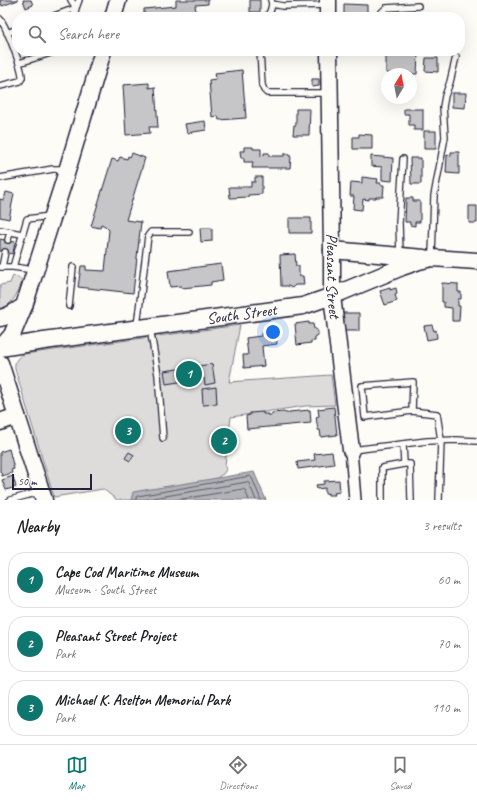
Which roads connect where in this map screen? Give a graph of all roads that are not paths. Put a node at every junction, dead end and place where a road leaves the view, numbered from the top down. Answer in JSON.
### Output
{"nodes":[{"id":1,"x":71,"y":0,"type":"edge"},
{"id":2,"x":79,"y":0,"type":"edge"},
{"id":3,"x":118,"y":0,"type":"edge"},
{"id":4,"x":271,"y":2,"type":"edge"},
{"id":5,"x":418,"y":6,"type":"dead end"},
{"id":6,"x":328,"y":7,"type":"edge"},
{"id":7,"x":76,"y":8,"type":"junction"},
{"id":8,"x":65,"y":12,"type":"edge"},
{"id":9,"x":75,"y":12,"type":"edge"},
{"id":10,"x":114,"y":12,"type":"edge"},
{"id":11,"x":270,"y":12,"type":"edge"},
{"id":12,"x":382,"y":12,"type":"edge"},
{"id":13,"x":0,"y":19,"type":"edge"},
{"id":14,"x":12,"y":31,"type":"edge"},
{"id":15,"x":8,"y":33,"type":"junction"},
{"id":16,"x":12,"y":44,"type":"edge"},
{"id":17,"x":16,"y":56,"type":"edge"},
{"id":18,"x":41,"y":56,"type":"edge"},
{"id":19,"x":101,"y":56,"type":"edge"},
{"id":20,"x":260,"y":56,"type":"edge"},
{"id":21,"x":329,"y":56,"type":"edge"},
{"id":22,"x":456,"y":57,"type":"dead end"},
{"id":23,"x":19,"y":63,"type":"junction"},
{"id":24,"x":0,"y":86,"type":"edge"},
{"id":25,"x":330,"y":93,"type":"junction"},
{"id":26,"x":403,"y":159,"type":"dead end"},
{"id":27,"x":67,"y":170,"type":"junction"},
{"id":28,"x":0,"y":178,"type":"edge"},
{"id":29,"x":53,"y":216,"type":"junction"},
{"id":30,"x":0,"y":230,"type":"edge"},
{"id":31,"x":10,"y":232,"type":"junction"},
{"id":32,"x":189,"y":232,"type":"dead end"},
{"id":33,"x":22,"y":234,"type":"junction"},
{"id":34,"x":8,"y":240,"type":"dead end"},
{"id":35,"x":332,"y":250,"type":"junction"},
{"id":36,"x":5,"y":252,"type":"dead end"},
{"id":37,"x":400,"y":255,"type":"junction"},
{"id":38,"x":432,"y":258,"type":"junction"},
{"id":39,"x":477,"y":261,"type":"edge"},
{"id":40,"x":1,"y":267,"type":"edge"},
{"id":41,"x":12,"y":267,"type":"junction"},
{"id":42,"x":73,"y":267,"type":"dead end"},
{"id":43,"x":36,"y":270,"type":"junction"},
{"id":44,"x":332,"y":296,"type":"junction"},
{"id":45,"x":24,"y":306,"type":"junction"},
{"id":46,"x":69,"y":306,"type":"dead end"},
{"id":47,"x":0,"y":318,"type":"edge"},
{"id":48,"x":143,"y":328,"type":"junction"},
{"id":49,"x":0,"y":347,"type":"edge"},
{"id":50,"x":0,"y":363,"type":"edge"},
{"id":51,"x":412,"y":411,"type":"junction"},
{"id":52,"x":17,"y":416,"type":"junction"},
{"id":53,"x":0,"y":422,"type":"edge"},
{"id":54,"x":163,"y":438,"type":"dead end"},
{"id":55,"x":441,"y":440,"type":"junction"},
{"id":56,"x":477,"y":441,"type":"edge"},
{"id":57,"x":403,"y":444,"type":"junction"},
{"id":58,"x":351,"y":450,"type":"junction"},
{"id":59,"x":404,"y":464,"type":"junction"},
{"id":60,"x":43,"y":496,"type":"edge"},
{"id":61,"x":10,"y":500,"type":"edge"},
{"id":62,"x":355,"y":500,"type":"edge"},
{"id":63,"x":382,"y":500,"type":"edge"},
{"id":64,"x":411,"y":500,"type":"edge"},
{"id":65,"x":439,"y":500,"type":"edge"}],
"edges":[{"from":1,"to":7,"type":"lane"},
{"from":2,"to":7,"type":"lane"},
{"from":3,"to":10,"type":"main road"},
{"from":4,"to":6,"type":"lane"},
{"from":4,"to":11,"type":"lane"},
{"from":5,"to":12,"type":"lane"},
{"from":7,"to":8,"type":"lane"},
{"from":7,"to":9,"type":"lane"},
{"from":13,"to":15,"type":"lane"},
{"from":14,"to":15,"type":"lane"},
{"from":15,"to":16,"type":"lane"},
{"from":17,"to":23,"type":"lane"},
{"from":18,"to":23,"type":"lane"},
{"from":19,"to":27,"type":"main road"},
{"from":20,"to":25,"type":"lane"},
{"from":21,"to":25,"type":"main road","name":"Pleasant Street"},
{"from":22,"to":38,"type":"lane"},
{"from":23,"to":24,"type":"lane"},
{"from":25,"to":35,"type":"main road","name":"Pleasant Street"},
{"from":26,"to":37,"type":"lane"},
{"from":27,"to":28,"type":"lane"},
{"from":27,"to":29,"type":"main road"},
{"from":29,"to":33,"type":"lane"},
{"from":29,"to":43,"type":"main road"},
{"from":30,"to":31,"type":"lane"},
{"from":31,"to":33,"type":"lane"},
{"from":31,"to":34,"type":"lane"},
{"from":32,"to":48,"type":"lane"},
{"from":33,"to":41,"type":"lane"},
{"from":35,"to":37,"type":"main road"},
{"from":35,"to":44,"type":"main road","name":"Pleasant Street"},
{"from":36,"to":40,"type":"lane"},
{"from":37,"to":38,"type":"main road"},
{"from":38,"to":39,"type":"main road","name":"South Street"},
{"from":38,"to":44,"type":"main road","name":"South Street"},
{"from":40,"to":41,"type":"lane"},
{"from":41,"to":43,"type":"lane"},
{"from":42,"to":46,"type":"lane"},
{"from":43,"to":45,"type":"main road"},
{"from":44,"to":48,"type":"main road","name":"South Street"},
{"from":44,"to":58,"type":"main road","name":"Pleasant Street"},
{"from":45,"to":47,"type":"main road"},
{"from":45,"to":49,"type":"main road"},
{"from":48,"to":49,"type":"main road","name":"South Street"},
{"from":48,"to":54,"type":"lane"},
{"from":50,"to":52,"type":"main road"},
{"from":51,"to":51,"type":"lane"},
{"from":51,"to":55,"type":"lane"},
{"from":52,"to":53,"type":"main road"},
{"from":52,"to":60,"type":"main road"},
{"from":55,"to":56,"type":"lane"},
{"from":55,"to":57,"type":"lane"},
{"from":55,"to":65,"type":"lane"},
{"from":57,"to":58,"type":"lane"},
{"from":57,"to":59,"type":"lane"},
{"from":58,"to":62,"type":"street","name":"Pleasant Street"},
{"from":59,"to":63,"type":"lane"},
{"from":59,"to":64,"type":"lane"},
{"from":60,"to":61,"type":"lane"}]}
